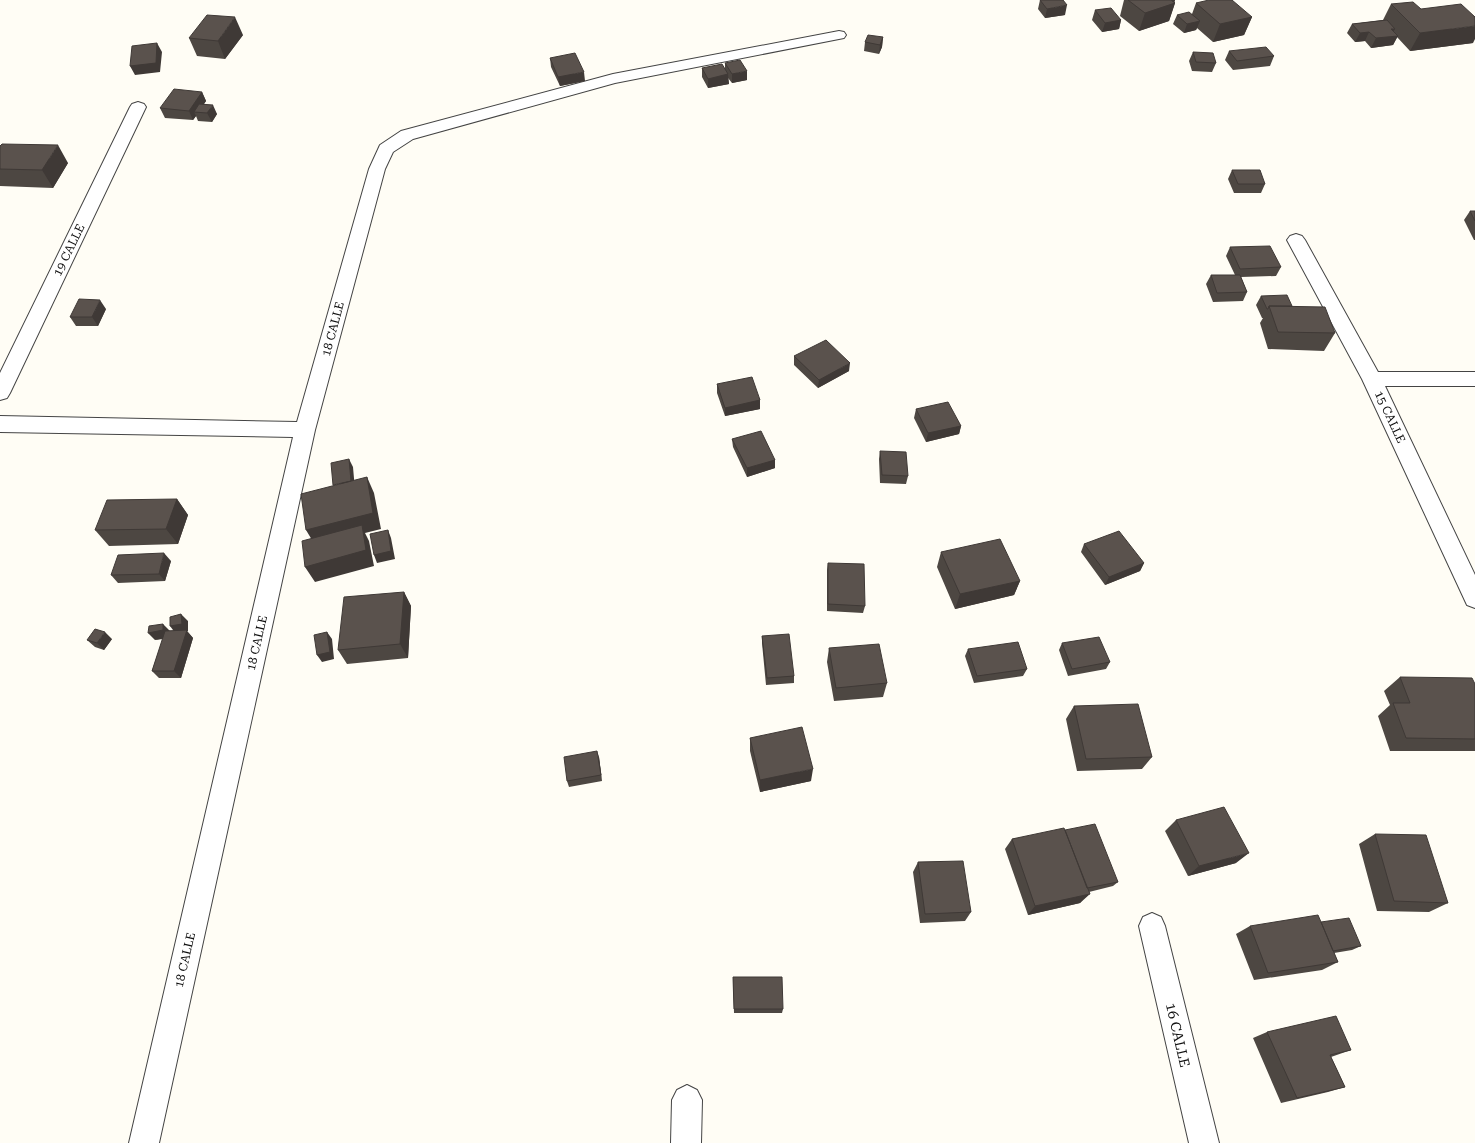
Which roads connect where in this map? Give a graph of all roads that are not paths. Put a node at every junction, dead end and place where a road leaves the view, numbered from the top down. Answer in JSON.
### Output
{"nodes":[{"id":1,"x":839,"y":35,"type":"dead end"},
{"id":2,"x":138,"y":107,"type":"dead end"},
{"id":3,"x":1296,"y":240,"type":"dead end"},
{"id":4,"x":1372,"y":379,"type":"junction"},
{"id":5,"x":1475,"y":379,"type":"edge"},
{"id":6,"x":0,"y":393,"type":"edge"},
{"id":7,"x":0,"y":424,"type":"edge"},
{"id":8,"x":305,"y":430,"type":"junction"},
{"id":9,"x":1475,"y":598,"type":"edge"},
{"id":10,"x":1152,"y":926,"type":"dead end"},
{"id":11,"x":687,"y":1100,"type":"dead end"},
{"id":12,"x":144,"y":1143,"type":"edge"},
{"id":13,"x":686,"y":1143,"type":"edge"},
{"id":14,"x":1204,"y":1143,"type":"edge"}],
"edges":[{"from":1,"to":8,"type":"street","name":"18 CALLE"},
{"from":2,"to":6,"type":"street","name":"19 CALLE"},
{"from":3,"to":4,"type":"street","name":"15 CALLE"},
{"from":4,"to":5,"type":"street"},
{"from":4,"to":9,"type":"street","name":"15 CALLE"},
{"from":7,"to":8,"type":"street"},
{"from":8,"to":12,"type":"street","name":"18 CALLE"},
{"from":10,"to":14,"type":"street","name":"16 CALLE"},
{"from":11,"to":13,"type":"street"}]}
